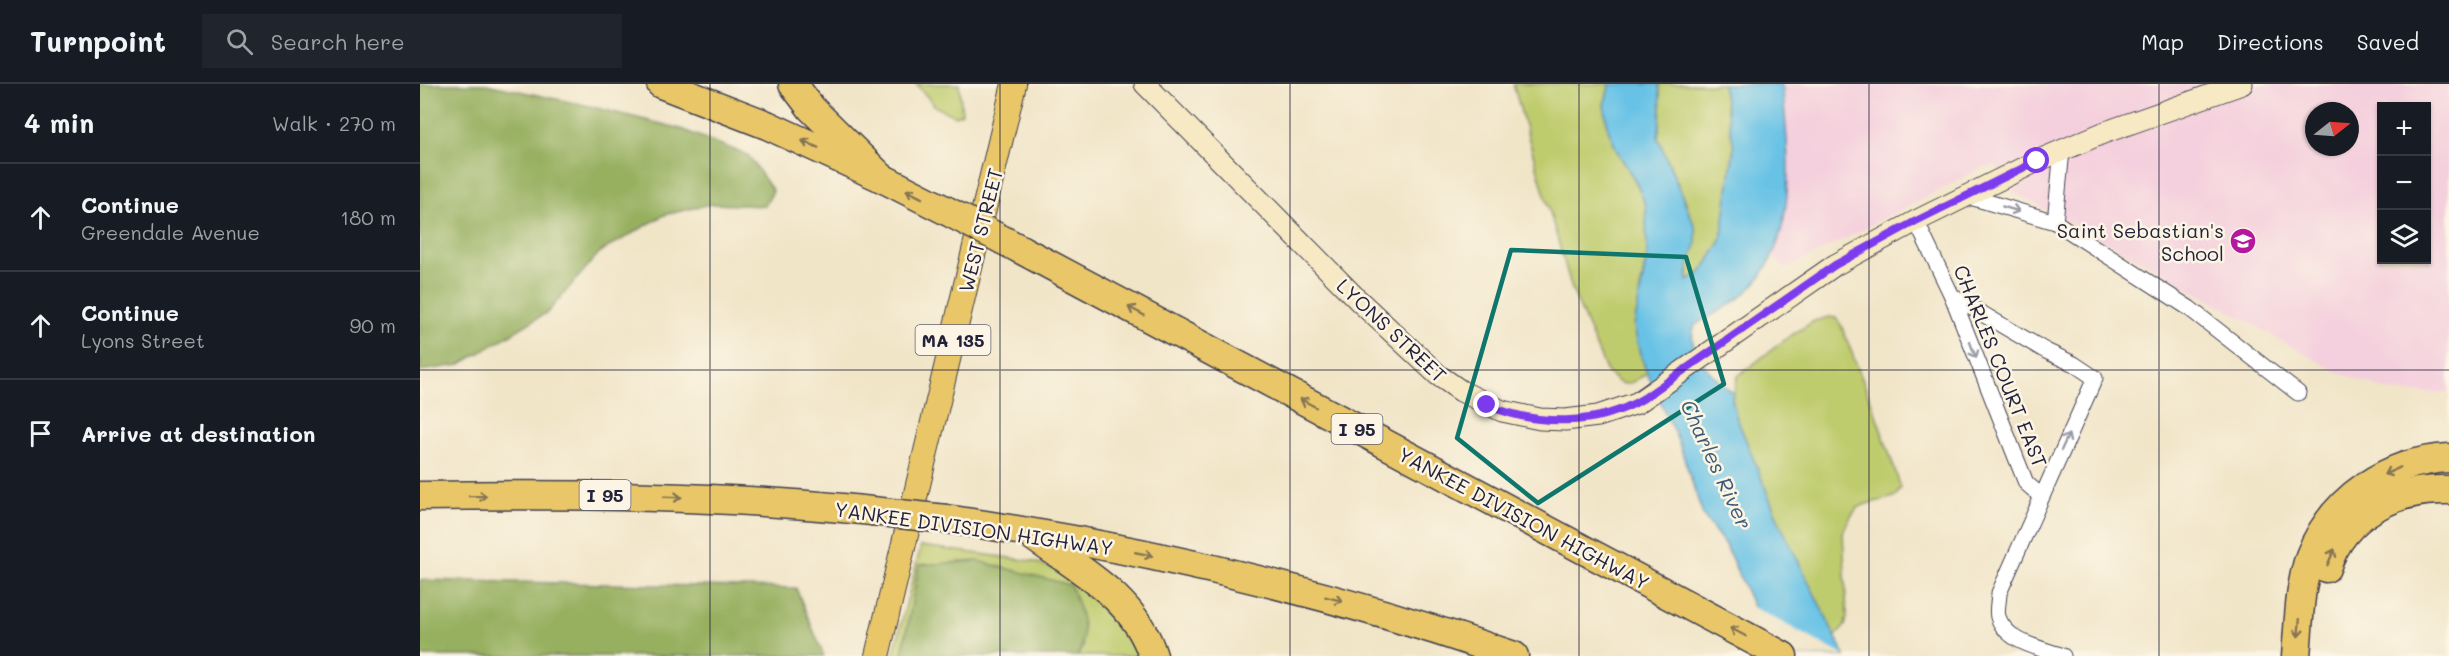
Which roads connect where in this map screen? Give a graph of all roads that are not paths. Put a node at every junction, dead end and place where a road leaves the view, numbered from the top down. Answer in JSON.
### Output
{"nodes":[{"id":1,"x":661,"y":84,"type":"edge"},
{"id":2,"x":793,"y":84,"type":"edge"},
{"id":3,"x":1014,"y":84,"type":"edge"},
{"id":4,"x":1134,"y":84,"type":"edge"},
{"id":5,"x":2242,"y":84,"type":"edge"},
{"id":6,"x":1152,"y":92,"type":"edge"},
{"id":7,"x":2062,"y":150,"type":"junction"},
{"id":8,"x":882,"y":178,"type":"junction"},
{"id":9,"x":1967,"y":196,"type":"junction"},
{"id":10,"x":1916,"y":221,"type":"junction"},
{"id":11,"x":2055,"y":222,"type":"junction"},
{"id":12,"x":1952,"y":296,"type":"junction"},
{"id":13,"x":2298,"y":393,"type":"dead end"},
{"id":14,"x":2449,"y":458,"type":"edge"},
{"id":15,"x":2449,"y":490,"type":"edge"},
{"id":16,"x":2041,"y":495,"type":"junction"},
{"id":17,"x":420,"y":496,"type":"edge"},
{"id":18,"x":1025,"y":531,"type":"junction"},
{"id":19,"x":877,"y":656,"type":"edge"},
{"id":20,"x":1153,"y":656,"type":"edge"},
{"id":21,"x":1514,"y":656,"type":"edge"},
{"id":22,"x":1783,"y":656,"type":"edge"},
{"id":23,"x":2063,"y":656,"type":"edge"},
{"id":24,"x":2296,"y":656,"type":"edge"},
{"id":25,"x":2316,"y":656,"type":"edge"}],
"edges":[{"from":8,"to":1,"type":"highway","number":"I 95","one_way":true},
{"from":2,"to":8,"type":"highway"},
{"from":3,"to":19,"type":"main road","name":"WEST STREET","number":"MA 135"},
{"from":4,"to":6,"type":"main road","name":"LYONS STREET"},
{"from":5,"to":7,"type":"main road","name":"LYONS STREET"},
{"from":6,"to":10,"type":"main road","name":"LYONS STREET"},
{"from":7,"to":9,"type":"main road","name":"LYONS STREET"},
{"from":7,"to":11,"type":"street"},
{"from":22,"to":8,"type":"highway","name":"YANKEE DIVISION HIGHWAY","number":"I 95","one_way":true,"bridge":true},
{"from":9,"to":10,"type":"main road","name":"LYONS STREET"},
{"from":9,"to":11,"type":"street","one_way":true},
{"from":10,"to":12,"type":"street","name":"CHARLES COURT EAST"},
{"from":11,"to":13,"type":"street"},
{"from":12,"to":16,"type":"street","name":"CHARLES COURT EAST","one_way":true},
{"from":16,"to":12,"type":"street","one_way":true},
{"from":14,"to":24,"type":"highway","one_way":true},
{"from":25,"to":15,"type":"highway","one_way":true},
{"from":16,"to":23,"type":"street","name":"CHARLES COURT EAST"},
{"from":17,"to":18,"type":"highway","name":"YANKEE DIVISION HIGHWAY","number":"I 95","one_way":true,"bridge":true},
{"from":18,"to":20,"type":"highway"},
{"from":18,"to":21,"type":"highway","name":"YANKEE DIVISION HIGHWAY","number":"I 95","one_way":true}]}
